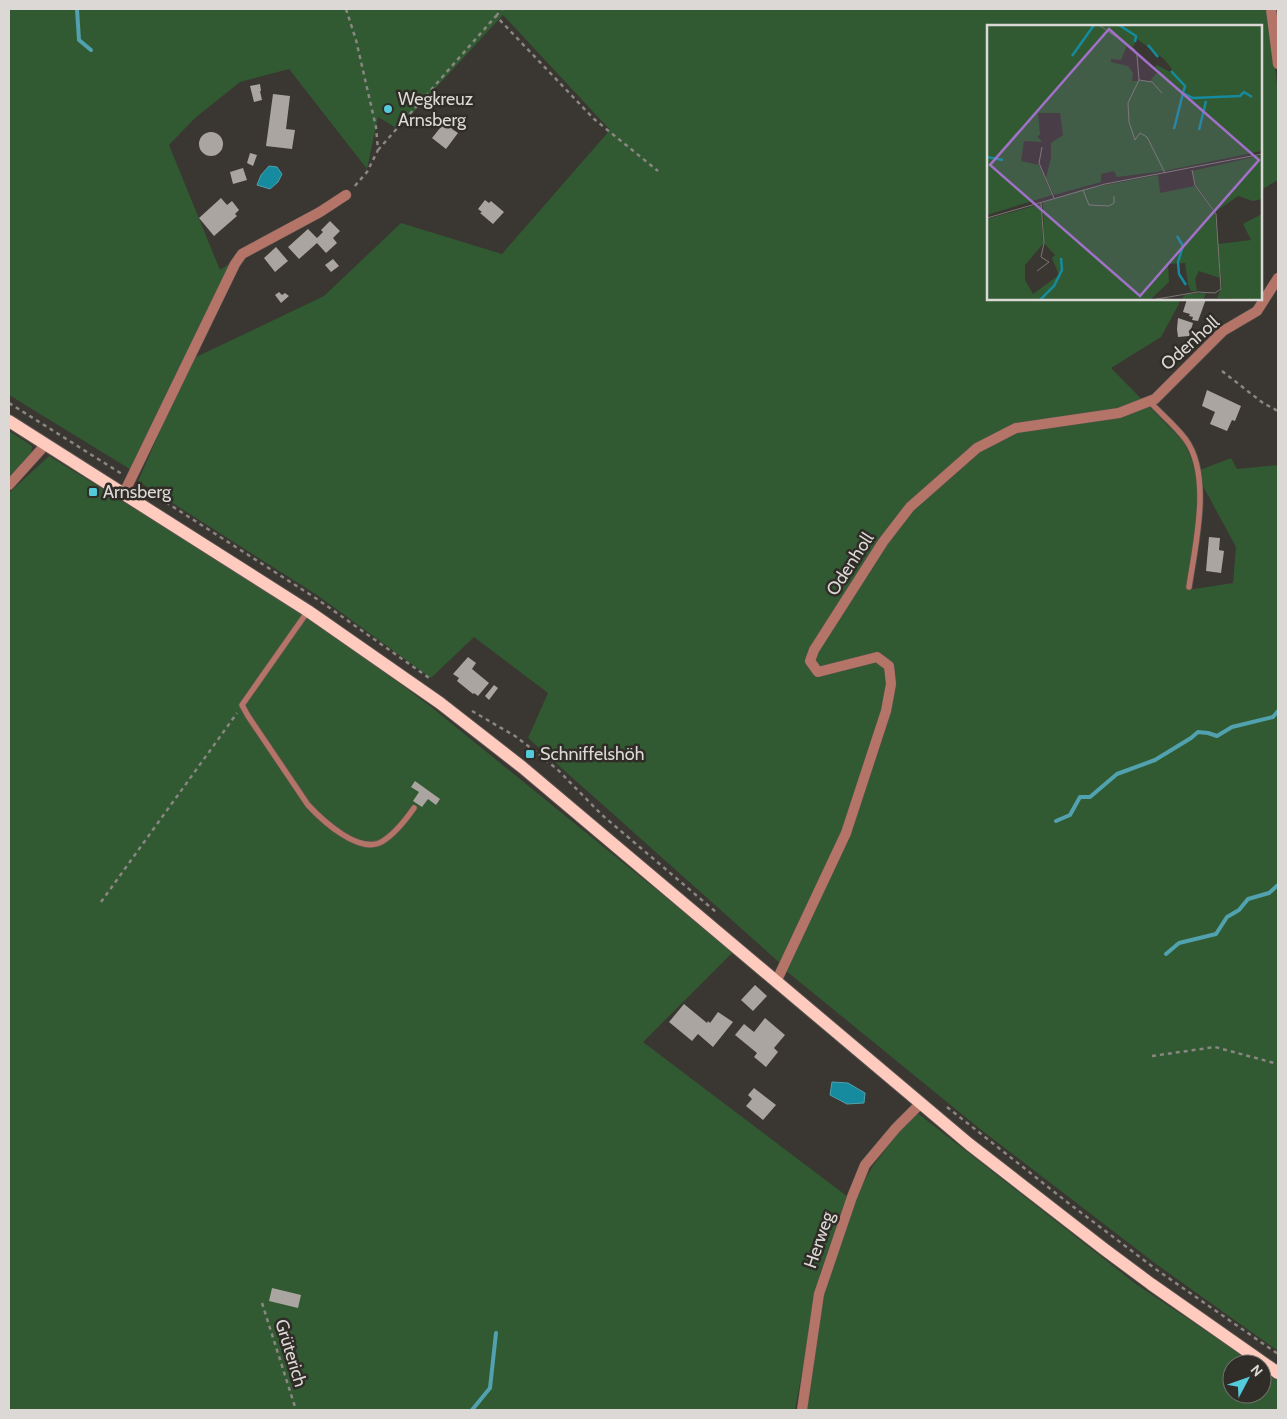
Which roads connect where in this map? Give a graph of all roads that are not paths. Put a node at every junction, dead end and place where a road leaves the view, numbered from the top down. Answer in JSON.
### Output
{"nodes":[{"id":1,"x":1271,"y":9,"type":"edge"},
{"id":2,"x":1278,"y":64,"type":"edge"},
{"id":3,"x":346,"y":195,"type":"road end"},
{"id":4,"x":1278,"y":278,"type":"edge"},
{"id":5,"x":1149,"y":401,"type":"junction"},
{"id":6,"x":9,"y":421,"type":"edge"},
{"id":7,"x":46,"y":444,"type":"junction"},
{"id":8,"x":9,"y":485,"type":"edge"},
{"id":9,"x":124,"y":494,"type":"junction"},
{"id":10,"x":1189,"y":588,"type":"dead end"},
{"id":11,"x":308,"y":611,"type":"junction"},
{"id":12,"x":414,"y":808,"type":"dead end"},
{"id":13,"x":776,"y":982,"type":"junction"},
{"id":14,"x":920,"y":1104,"type":"junction"},
{"id":15,"x":1278,"y":1373,"type":"edge"},
{"id":16,"x":802,"y":1410,"type":"edge"}],
"edges":[{"from":1,"to":2,"type":"street"},
{"from":3,"to":9,"type":"street"},
{"from":4,"to":5,"type":"street","name":"Odenholl"},
{"from":5,"to":10,"type":"lane"},
{"from":5,"to":13,"type":"street","name":"Odenholl"},
{"from":6,"to":7,"type":"main road"},
{"from":7,"to":8,"type":"street"},
{"from":7,"to":9,"type":"main road"},
{"from":9,"to":11,"type":"main road"},
{"from":11,"to":12,"type":"lane"},
{"from":11,"to":13,"type":"main road"},
{"from":13,"to":14,"type":"main road"},
{"from":14,"to":15,"type":"main road"},
{"from":14,"to":16,"type":"street","name":"Herweg"}]}
